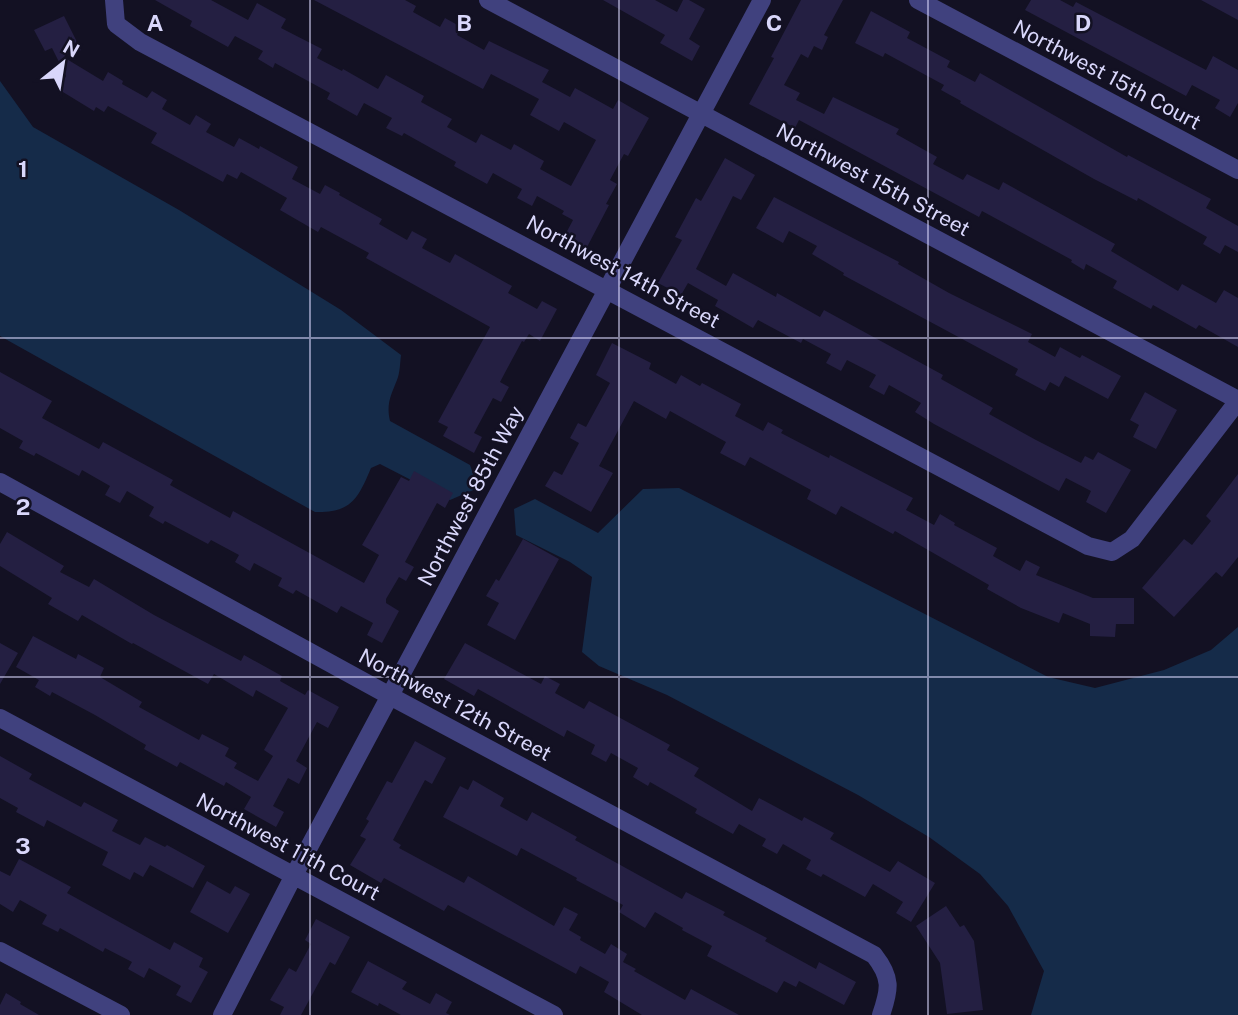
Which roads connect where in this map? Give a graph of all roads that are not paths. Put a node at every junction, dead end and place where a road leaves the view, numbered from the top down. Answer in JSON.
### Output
{"nodes":[{"id":1,"x":114,"y":0,"type":"edge"},
{"id":2,"x":488,"y":0,"type":"edge"},
{"id":3,"x":762,"y":0,"type":"edge"},
{"id":4,"x":918,"y":0,"type":"edge"},
{"id":5,"x":700,"y":114,"type":"junction"},
{"id":6,"x":1238,"y":170,"type":"edge"},
{"id":7,"x":607,"y":289,"type":"junction"},
{"id":8,"x":1238,"y":400,"type":"edge"},
{"id":9,"x":0,"y":482,"type":"edge"},
{"id":10,"x":390,"y":696,"type":"junction"},
{"id":11,"x":0,"y":718,"type":"edge"},
{"id":12,"x":293,"y":877,"type":"junction"},
{"id":13,"x":0,"y":951,"type":"edge"},
{"id":14,"x":121,"y":1015,"type":"edge"},
{"id":15,"x":222,"y":1015,"type":"edge"},
{"id":16,"x":554,"y":1015,"type":"edge"},
{"id":17,"x":881,"y":1015,"type":"edge"}],
"edges":[{"from":1,"to":7,"type":"street","name":"Northwest 14th Street"},
{"from":2,"to":5,"type":"street","name":"Northwest 15th Street"},
{"from":3,"to":5,"type":"street","name":"Northwest 85th Way"},
{"from":4,"to":6,"type":"street","name":"Northwest 15th Court"},
{"from":5,"to":7,"type":"street","name":"Northwest 85th Way"},
{"from":5,"to":8,"type":"street","name":"Northwest 15th Street"},
{"from":7,"to":8,"type":"street","name":"Northwest 14th Street"},
{"from":7,"to":10,"type":"street","name":"Northwest 85th Way"},
{"from":9,"to":10,"type":"street","name":"Northwest 12th Street"},
{"from":10,"to":12,"type":"street","name":"Northwest 85th Way"},
{"from":10,"to":17,"type":"street","name":"Northwest 12th Street"},
{"from":11,"to":12,"type":"street","name":"Northwest 11th Court"},
{"from":12,"to":15,"type":"street","name":"Northwest 85th Way"},
{"from":12,"to":16,"type":"street","name":"Northwest 11th Court"},
{"from":13,"to":14,"type":"street"}]}
